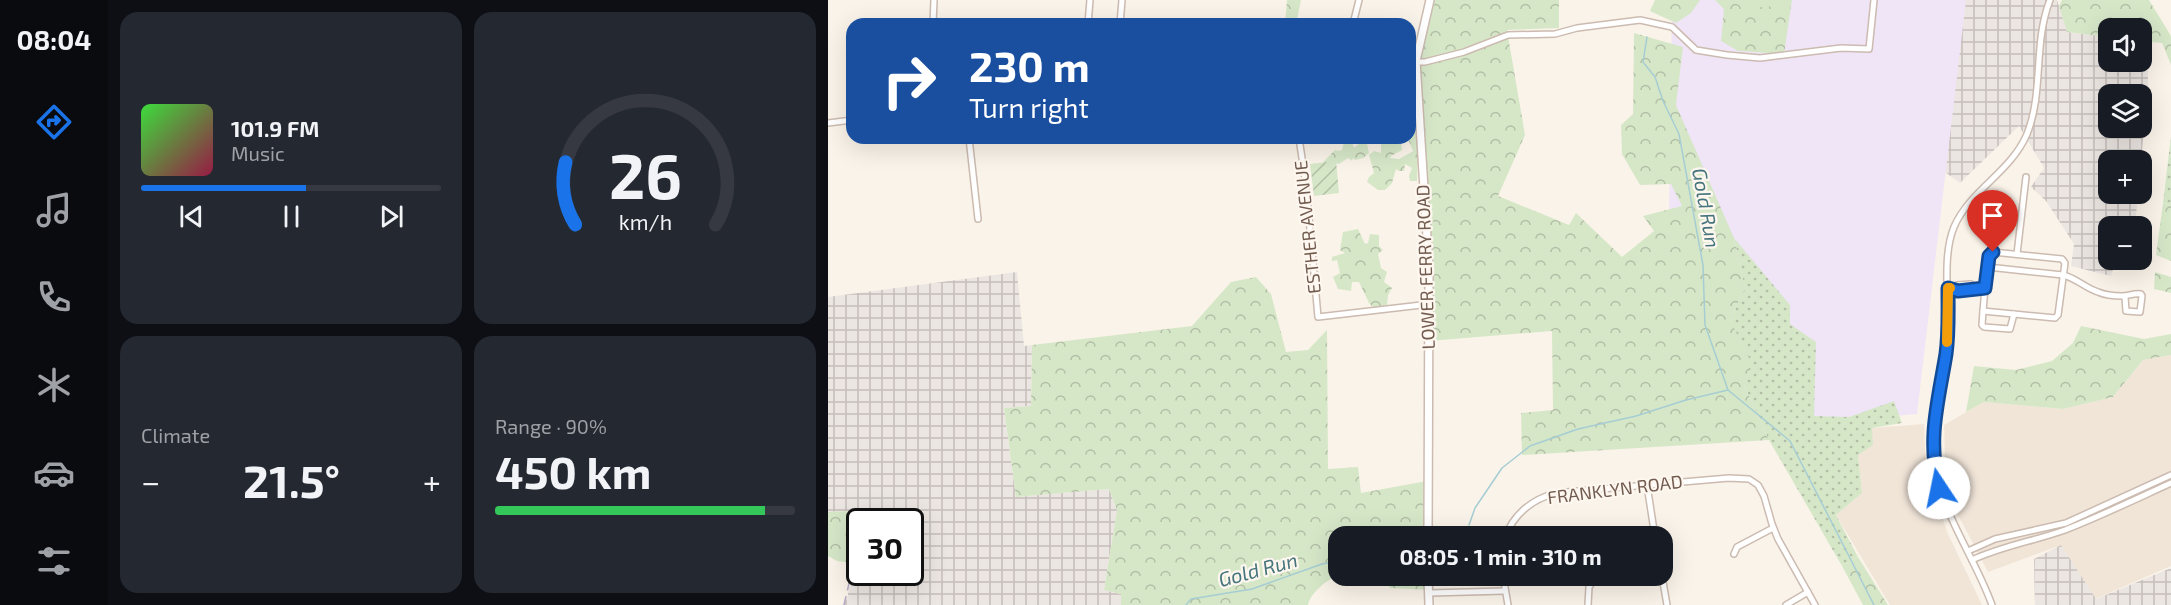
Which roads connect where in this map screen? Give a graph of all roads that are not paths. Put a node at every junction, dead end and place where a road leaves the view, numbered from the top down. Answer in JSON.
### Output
{"nodes":[{"id":1,"x":934,"y":0,"type":"edge"},
{"id":2,"x":1090,"y":0,"type":"edge"},
{"id":3,"x":1122,"y":0,"type":"edge"},
{"id":4,"x":1359,"y":0,"type":"edge"},
{"id":5,"x":1430,"y":0,"type":"edge"},
{"id":6,"x":1874,"y":0,"type":"edge"},
{"id":7,"x":2050,"y":0,"type":"edge"},
{"id":8,"x":933,"y":18,"type":"edge"},
{"id":9,"x":1088,"y":18,"type":"edge"},
{"id":10,"x":1120,"y":18,"type":"edge"},
{"id":11,"x":1354,"y":18,"type":"edge"},
{"id":12,"x":1416,"y":51,"type":"edge"},
{"id":13,"x":1416,"y":62,"type":"edge"},
{"id":14,"x":1416,"y":97,"type":"edge"},
{"id":15,"x":846,"y":121,"type":"edge"},
{"id":16,"x":828,"y":123,"type":"edge"},
{"id":17,"x":970,"y":144,"type":"edge"},
{"id":18,"x":1300,"y":144,"type":"edge"},
{"id":19,"x":2026,"y":177,"type":"dead end"},
{"id":20,"x":978,"y":219,"type":"dead end"},
{"id":21,"x":2017,"y":254,"type":"junction"},
{"id":22,"x":1988,"y":267,"type":"junction"},
{"id":23,"x":2063,"y":275,"type":"junction"},
{"id":24,"x":1951,"y":288,"type":"junction"},
{"id":25,"x":1985,"y":288,"type":"junction"},
{"id":26,"x":2125,"y":297,"type":"dead end"},
{"id":27,"x":1430,"y":304,"type":"junction"},
{"id":28,"x":1983,"y":311,"type":"junction"},
{"id":29,"x":2014,"y":314,"type":"junction"},
{"id":30,"x":2171,"y":475,"type":"edge"},
{"id":31,"x":2171,"y":483,"type":"edge"},
{"id":32,"x":1647,"y":485,"type":"junction"},
{"id":33,"x":1428,"y":526,"type":"edge"},
{"id":34,"x":1512,"y":526,"type":"edge"},
{"id":35,"x":1653,"y":526,"type":"edge"},
{"id":36,"x":1773,"y":528,"type":"junction"},
{"id":37,"x":1968,"y":551,"type":"junction"},
{"id":38,"x":1734,"y":554,"type":"dead end"},
{"id":39,"x":1972,"y":560,"type":"junction"},
{"id":40,"x":1429,"y":586,"type":"edge"},
{"id":41,"x":1504,"y":586,"type":"edge"},
{"id":42,"x":1590,"y":586,"type":"edge"},
{"id":43,"x":1664,"y":586,"type":"edge"},
{"id":44,"x":1505,"y":591,"type":"junction"},
{"id":45,"x":1808,"y":592,"type":"junction"},
{"id":46,"x":1429,"y":593,"type":"junction"},
{"id":47,"x":1429,"y":605,"type":"edge"},
{"id":48,"x":1508,"y":605,"type":"edge"},
{"id":49,"x":1587,"y":605,"type":"edge"},
{"id":50,"x":1667,"y":605,"type":"edge"},
{"id":51,"x":1786,"y":605,"type":"edge"},
{"id":52,"x":1815,"y":605,"type":"edge"},
{"id":53,"x":1992,"y":605,"type":"edge"}],
"edges":[{"from":1,"to":8,"type":"street"},
{"from":2,"to":9,"type":"street"},
{"from":3,"to":10,"type":"street"},
{"from":4,"to":11,"type":"street"},
{"from":5,"to":12,"type":"street","name":"LOWER FERRY ROAD"},
{"from":6,"to":13,"type":"street"},
{"from":7,"to":24,"type":"street"},
{"from":14,"to":27,"type":"street","name":"LOWER FERRY ROAD"},
{"from":15,"to":16,"type":"street"},
{"from":17,"to":20,"type":"street"},
{"from":18,"to":27,"type":"street","name":"ESTHER AVENUE"},
{"from":19,"to":21,"type":"street"},
{"from":21,"to":22,"type":"street"},
{"from":21,"to":23,"type":"street"},
{"from":22,"to":23,"type":"street"},
{"from":22,"to":25,"type":"street"},
{"from":23,"to":26,"type":"street"},
{"from":23,"to":29,"type":"street"},
{"from":24,"to":25,"type":"street"},
{"from":24,"to":37,"type":"street"},
{"from":25,"to":28,"type":"street"},
{"from":27,"to":33,"type":"street","name":"LOWER FERRY ROAD"},
{"from":28,"to":29,"type":"street"},
{"from":28,"to":29,"type":"street"},
{"from":30,"to":37,"type":"street"},
{"from":31,"to":39,"type":"street"},
{"from":32,"to":34,"type":"street","name":"FRANKLYN ROAD"},
{"from":32,"to":35,"type":"street"},
{"from":32,"to":36,"type":"street","name":"FRANKLYN ROAD"},
{"from":36,"to":38,"type":"street"},
{"from":36,"to":45,"type":"street"},
{"from":37,"to":39,"type":"street"},
{"from":39,"to":53,"type":"street"},
{"from":40,"to":46,"type":"street"},
{"from":41,"to":44,"type":"street"},
{"from":42,"to":49,"type":"street"},
{"from":43,"to":50,"type":"street"},
{"from":44,"to":46,"type":"street"},
{"from":44,"to":48,"type":"street"},
{"from":45,"to":51,"type":"street"},
{"from":45,"to":52,"type":"street"},
{"from":46,"to":47,"type":"street"}]}
